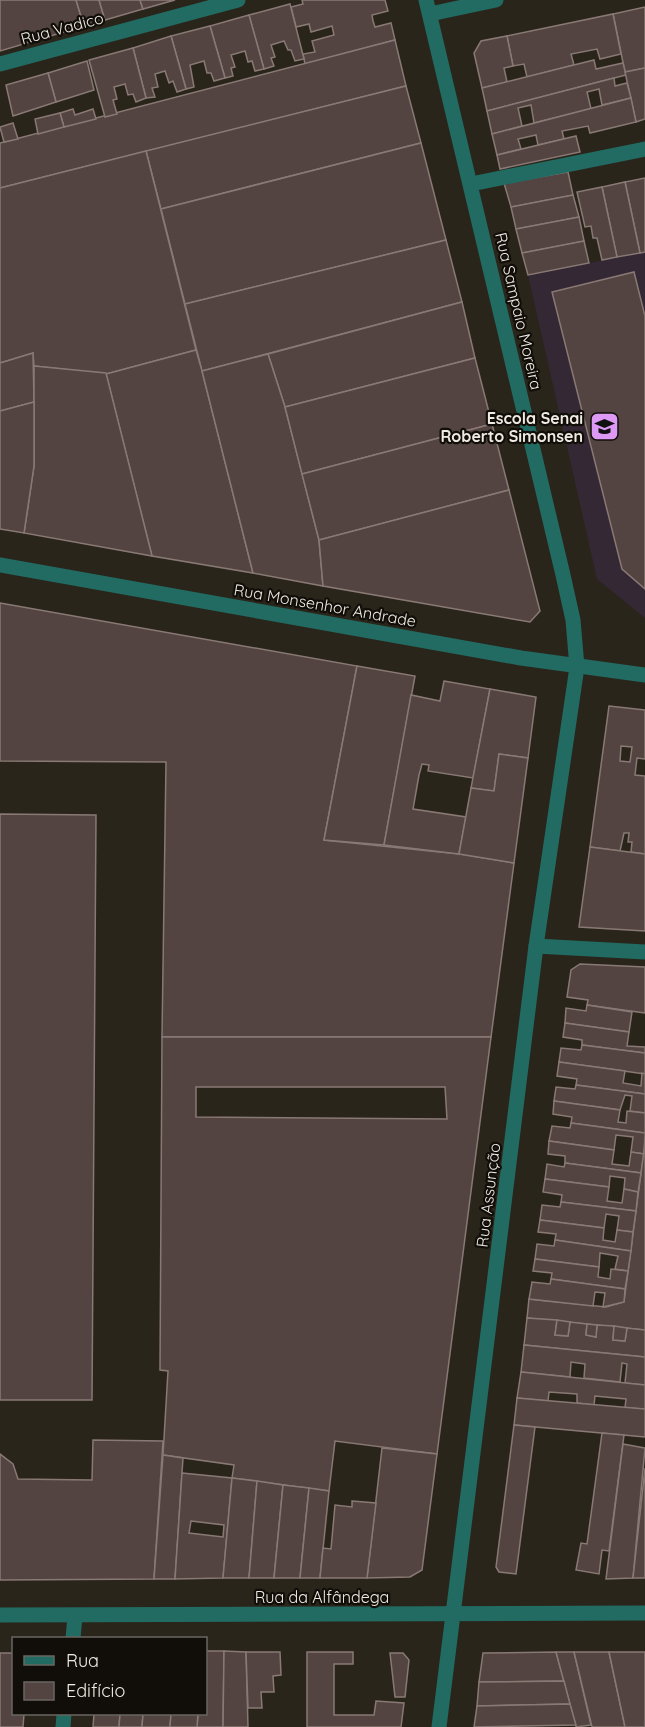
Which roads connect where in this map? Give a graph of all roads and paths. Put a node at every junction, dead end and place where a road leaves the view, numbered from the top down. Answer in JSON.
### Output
{"nodes":[{"id":1,"x":238,"y":0,"type":"edge"},
{"id":2,"x":496,"y":0,"type":"edge"},
{"id":3,"x":428,"y":7,"type":"edge"},
{"id":4,"x":0,"y":64,"type":"edge"},
{"id":5,"x":645,"y":149,"type":"edge"},
{"id":6,"x":471,"y":184,"type":"junction"},
{"id":7,"x":0,"y":565,"type":"edge"},
{"id":8,"x":577,"y":668,"type":"junction"},
{"id":9,"x":645,"y":675,"type":"edge"},
{"id":10,"x":536,"y":946,"type":"junction"},
{"id":11,"x":645,"y":952,"type":"edge"},
{"id":12,"x":645,"y":1613,"type":"edge"},
{"id":13,"x":0,"y":1615,"type":"edge"},
{"id":14,"x":453,"y":1615,"type":"junction"},
{"id":15,"x":75,"y":1616,"type":"junction"},
{"id":16,"x":72,"y":1637,"type":"edge"},
{"id":17,"x":439,"y":1727,"type":"edge"}],
"edges":[{"from":1,"to":4,"type":"street","name":"Rua Vadico"},
{"from":2,"to":3,"type":"street"},
{"from":3,"to":6,"type":"street","name":"Rua Sampaio Moreira"},
{"from":5,"to":6,"type":"street"},
{"from":6,"to":8,"type":"street","name":"Rua Sampaio Moreira"},
{"from":7,"to":8,"type":"street","name":"Rua Monsenhor Andrade"},
{"from":8,"to":9,"type":"street","name":"Rua Monsenhor Andrade"},
{"from":8,"to":10,"type":"street","name":"Rua Assunção"},
{"from":10,"to":11,"type":"street"},
{"from":10,"to":14,"type":"street","name":"Rua Assunção"},
{"from":12,"to":14,"type":"street","name":"Rua da Alfândega"},
{"from":13,"to":15,"type":"street","name":"Rua da Alfândega"},
{"from":14,"to":15,"type":"street","name":"Rua da Alfândega"},
{"from":14,"to":17,"type":"street","name":"Rua Assunção"},
{"from":15,"to":16,"type":"street"}]}
